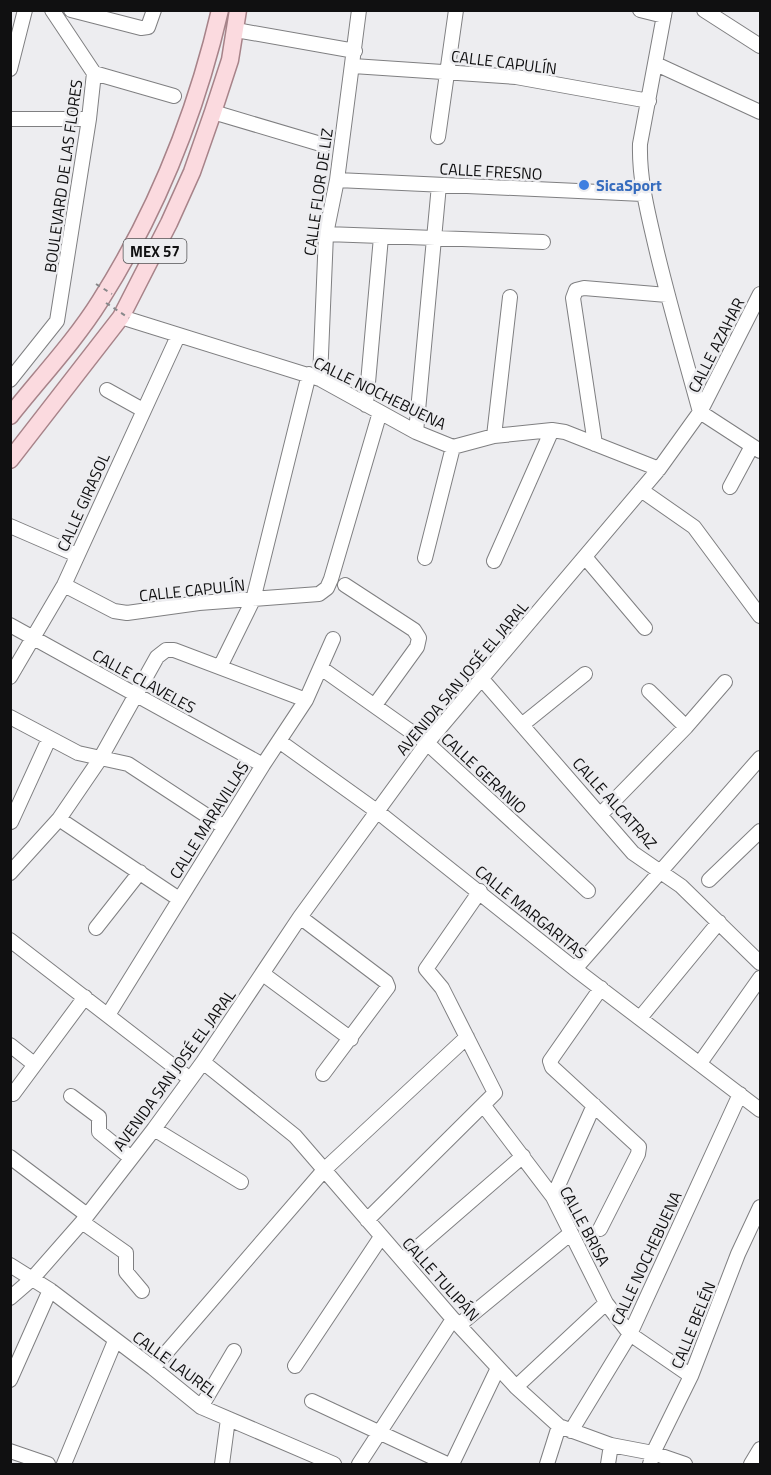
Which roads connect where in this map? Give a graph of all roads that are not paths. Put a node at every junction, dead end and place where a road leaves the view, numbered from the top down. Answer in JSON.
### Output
{"nodes":[{"id":1,"x":25,"y":10,"type":"edge"},
{"id":2,"x":52,"y":10,"type":"edge"},
{"id":3,"x":71,"y":10,"type":"edge"},
{"id":4,"x":154,"y":10,"type":"edge"},
{"id":5,"x":220,"y":10,"type":"edge"},
{"id":6,"x":238,"y":10,"type":"edge"},
{"id":7,"x":359,"y":10,"type":"edge"},
{"id":8,"x":456,"y":10,"type":"edge"},
{"id":9,"x":640,"y":10,"type":"edge"},
{"id":10,"x":704,"y":10,"type":"edge"},
{"id":11,"x":664,"y":14,"type":"edge"},
{"id":12,"x":236,"y":30,"type":"junction"},
{"id":13,"x":760,"y":46,"type":"edge"},
{"id":14,"x":355,"y":51,"type":"junction"},
{"id":15,"x":656,"y":64,"type":"junction"},
{"id":16,"x":353,"y":66,"type":"junction"},
{"id":17,"x":10,"y":69,"type":"edge"},
{"id":18,"x":447,"y":71,"type":"junction"},
{"id":19,"x":93,"y":73,"type":"junction"},
{"id":20,"x":174,"y":96,"type":"dead end"},
{"id":21,"x":649,"y":101,"type":"junction"},
{"id":22,"x":213,"y":111,"type":"junction"},
{"id":23,"x":760,"y":112,"type":"edge"},
{"id":24,"x":10,"y":119,"type":"edge"},
{"id":25,"x":89,"y":119,"type":"junction"},
{"id":26,"x":438,"y":137,"type":"dead end"},
{"id":27,"x":324,"y":145,"type":"dead end"},
{"id":28,"x":337,"y":180,"type":"junction"},
{"id":29,"x":439,"y":185,"type":"junction"},
{"id":30,"x":643,"y":194,"type":"junction"},
{"id":31,"x":326,"y":234,"type":"junction"},
{"id":32,"x":381,"y":237,"type":"junction"},
{"id":33,"x":434,"y":240,"type":"junction"},
{"id":34,"x":543,"y":242,"type":"dead end"},
{"id":35,"x":760,"y":294,"type":"edge"},
{"id":36,"x":667,"y":295,"type":"junction"},
{"id":37,"x":510,"y":297,"type":"dead end"},
{"id":38,"x":757,"y":315,"type":"edge"},
{"id":39,"x":125,"y":318,"type":"junction"},
{"id":40,"x":57,"y":321,"type":"junction"},
{"id":41,"x":76,"y":332,"type":"junction"},
{"id":42,"x":178,"y":336,"type":"junction"},
{"id":43,"x":314,"y":377,"type":"junction"},
{"id":44,"x":10,"y":380,"type":"edge"},
{"id":45,"x":107,"y":390,"type":"dead end"},
{"id":46,"x":366,"y":405,"type":"junction"},
{"id":47,"x":143,"y":410,"type":"junction"},
{"id":48,"x":700,"y":411,"type":"junction"},
{"id":49,"x":380,"y":412,"type":"junction"},
{"id":50,"x":10,"y":416,"type":"edge"},
{"id":51,"x":552,"y":430,"type":"junction"},
{"id":52,"x":416,"y":432,"type":"junction"},
{"id":53,"x":494,"y":436,"type":"junction"},
{"id":54,"x":595,"y":444,"type":"junction"},
{"id":55,"x":453,"y":447,"type":"junction"},
{"id":56,"x":756,"y":448,"type":"edge"},
{"id":57,"x":10,"y":460,"type":"edge"},
{"id":58,"x":659,"y":470,"type":"junction"},
{"id":59,"x":730,"y":488,"type":"dead end"},
{"id":60,"x":641,"y":490,"type":"junction"},
{"id":61,"x":10,"y":525,"type":"edge"},
{"id":62,"x":77,"y":555,"type":"junction"},
{"id":63,"x":585,"y":557,"type":"junction"},
{"id":64,"x":425,"y":558,"type":"dead end"},
{"id":65,"x":494,"y":561,"type":"dead end"},
{"id":66,"x":64,"y":585,"type":"junction"},
{"id":67,"x":345,"y":585,"type":"dead end"},
{"id":68,"x":253,"y":600,"type":"junction"},
{"id":69,"x":760,"y":616,"type":"edge"},
{"id":70,"x":10,"y":625,"type":"edge"},
{"id":71,"x":645,"y":628,"type":"dead end"},
{"id":72,"x":32,"y":638,"type":"junction"},
{"id":73,"x":333,"y":639,"type":"dead end"},
{"id":74,"x":220,"y":667,"type":"junction"},
{"id":75,"x":321,"y":668,"type":"junction"},
{"id":76,"x":585,"y":674,"type":"dead end"},
{"id":77,"x":10,"y":677,"type":"edge"},
{"id":78,"x":482,"y":678,"type":"junction"},
{"id":79,"x":725,"y":682,"type":"dead end"},
{"id":80,"x":649,"y":691,"type":"dead end"},
{"id":81,"x":135,"y":695,"type":"junction"},
{"id":82,"x":306,"y":700,"type":"junction"},
{"id":83,"x":375,"y":705,"type":"junction"},
{"id":84,"x":10,"y":717,"type":"edge"},
{"id":85,"x":523,"y":724,"type":"junction"},
{"id":86,"x":686,"y":727,"type":"junction"},
{"id":87,"x":49,"y":739,"type":"junction"},
{"id":88,"x":279,"y":741,"type":"junction"},
{"id":89,"x":427,"y":743,"type":"junction"},
{"id":90,"x":760,"y":758,"type":"edge"},
{"id":91,"x":100,"y":759,"type":"junction"},
{"id":92,"x":262,"y":765,"type":"junction"},
{"id":93,"x":378,"y":812,"type":"junction"},
{"id":94,"x":601,"y":813,"type":"junction"},
{"id":95,"x":60,"y":819,"type":"junction"},
{"id":96,"x":11,"y":822,"type":"edge"},
{"id":97,"x":224,"y":828,"type":"junction"},
{"id":98,"x":760,"y":831,"type":"edge"},
{"id":99,"x":140,"y":872,"type":"junction"},
{"id":100,"x":660,"y":872,"type":"junction"},
{"id":101,"x":10,"y":873,"type":"edge"},
{"id":102,"x":709,"y":880,"type":"dead end"},
{"id":103,"x":480,"y":891,"type":"junction"},
{"id":104,"x":588,"y":891,"type":"dead end"},
{"id":105,"x":179,"y":899,"type":"junction"},
{"id":106,"x":300,"y":917,"type":"junction"},
{"id":107,"x":719,"y":922,"type":"junction"},
{"id":108,"x":96,"y":928,"type":"dead end"},
{"id":109,"x":10,"y":940,"type":"edge"},
{"id":110,"x":760,"y":963,"type":"edge"},
{"id":111,"x":575,"y":969,"type":"junction"},
{"id":112,"x":263,"y":974,"type":"junction"},
{"id":113,"x":760,"y":978,"type":"edge"},
{"id":114,"x":601,"y":988,"type":"junction"},
{"id":115,"x":85,"y":997,"type":"junction"},
{"id":116,"x":108,"y":1015,"type":"junction"},
{"id":117,"x":640,"y":1017,"type":"junction"},
{"id":118,"x":467,"y":1037,"type":"junction"},
{"id":119,"x":351,"y":1039,"type":"junction"},
{"id":120,"x":10,"y":1045,"type":"edge"},
{"id":121,"x":203,"y":1062,"type":"junction"},
{"id":122,"x":700,"y":1063,"type":"junction"},
{"id":123,"x":34,"y":1064,"type":"junction"},
{"id":124,"x":323,"y":1074,"type":"dead end"},
{"id":125,"x":190,"y":1080,"type":"junction"},
{"id":126,"x":13,"y":1094,"type":"dead end"},
{"id":127,"x":740,"y":1094,"type":"junction"},
{"id":128,"x":72,"y":1096,"type":"dead end"},
{"id":129,"x":594,"y":1105,"type":"junction"},
{"id":130,"x":484,"y":1106,"type":"junction"},
{"id":131,"x":760,"y":1110,"type":"edge"},
{"id":132,"x":154,"y":1129,"type":"junction"},
{"id":133,"x":523,"y":1156,"type":"junction"},
{"id":134,"x":10,"y":1157,"type":"edge"},
{"id":135,"x":131,"y":1158,"type":"junction"},
{"id":136,"x":324,"y":1170,"type":"junction"},
{"id":137,"x":241,"y":1182,"type":"dead end"},
{"id":138,"x":553,"y":1197,"type":"junction"},
{"id":139,"x":760,"y":1207,"type":"edge"},
{"id":140,"x":84,"y":1219,"type":"junction"},
{"id":141,"x":367,"y":1220,"type":"junction"},
{"id":142,"x":600,"y":1229,"type":"dead end"},
{"id":143,"x":571,"y":1233,"type":"junction"},
{"id":144,"x":381,"y":1237,"type":"junction"},
{"id":145,"x":402,"y":1260,"type":"junction"},
{"id":146,"x":10,"y":1265,"type":"edge"},
{"id":147,"x":32,"y":1279,"type":"junction"},
{"id":148,"x":50,"y":1290,"type":"junction"},
{"id":149,"x":142,"y":1291,"type":"dead end"},
{"id":150,"x":10,"y":1298,"type":"edge"},
{"id":151,"x":606,"y":1303,"type":"junction"},
{"id":152,"x":456,"y":1322,"type":"junction"},
{"id":153,"x":630,"y":1334,"type":"junction"},
{"id":154,"x":115,"y":1341,"type":"junction"},
{"id":155,"x":234,"y":1351,"type":"dead end"},
{"id":156,"x":295,"y":1366,"type":"dead end"},
{"id":157,"x":153,"y":1368,"type":"junction"},
{"id":158,"x":498,"y":1368,"type":"junction"},
{"id":159,"x":691,"y":1376,"type":"junction"},
{"id":160,"x":10,"y":1380,"type":"edge"},
{"id":161,"x":516,"y":1387,"type":"junction"},
{"id":162,"x":312,"y":1401,"type":"dead end"},
{"id":163,"x":201,"y":1407,"type":"junction"},
{"id":164,"x":228,"y":1419,"type":"junction"},
{"id":165,"x":565,"y":1428,"type":"junction"},
{"id":166,"x":378,"y":1433,"type":"junction"},
{"id":167,"x":611,"y":1445,"type":"junction"},
{"id":168,"x":760,"y":1449,"type":"edge"},
{"id":169,"x":10,"y":1451,"type":"edge"},
{"id":170,"x":651,"y":1459,"type":"edge"},
{"id":171,"x":314,"y":1461,"type":"edge"},
{"id":172,"x":48,"y":1464,"type":"edge"},
{"id":173,"x":64,"y":1464,"type":"edge"},
{"id":174,"x":222,"y":1464,"type":"edge"},
{"id":175,"x":334,"y":1464,"type":"edge"},
{"id":176,"x":359,"y":1464,"type":"edge"},
{"id":177,"x":447,"y":1464,"type":"edge"},
{"id":178,"x":452,"y":1464,"type":"edge"},
{"id":179,"x":547,"y":1464,"type":"edge"},
{"id":180,"x":608,"y":1464,"type":"edge"},
{"id":181,"x":685,"y":1464,"type":"edge"},
{"id":182,"x":751,"y":1464,"type":"edge"}],
"edges":[{"from":1,"to":17,"type":"street"},
{"from":2,"to":19,"type":"street","name":"BOULEVARD DE LAS FLORES"},
{"from":3,"to":4,"type":"street"},
{"from":5,"to":41,"type":"main road","number":"MEX 57"},
{"from":6,"to":12,"type":"main road","number":"MEX 57"},
{"from":7,"to":14,"type":"street","name":"CALLE FLOR DE LIZ"},
{"from":8,"to":18,"type":"street"},
{"from":9,"to":11,"type":"street"},
{"from":10,"to":13,"type":"street"},
{"from":11,"to":15,"type":"street"},
{"from":12,"to":14,"type":"street"},
{"from":12,"to":22,"type":"main road","number":"MEX 57"},
{"from":14,"to":16,"type":"street","name":"CALLE FLOR DE LIZ"},
{"from":15,"to":21,"type":"street"},
{"from":15,"to":23,"type":"street"},
{"from":16,"to":18,"type":"street","name":"CALLE CAPULÍN"},
{"from":16,"to":28,"type":"street","name":"CALLE FLOR DE LIZ"},
{"from":18,"to":21,"type":"street","name":"CALLE CAPULÍN"},
{"from":18,"to":26,"type":"street"},
{"from":19,"to":20,"type":"street"},
{"from":19,"to":25,"type":"street","name":"BOULEVARD DE LAS FLORES"},
{"from":21,"to":30,"type":"street"},
{"from":22,"to":27,"type":"street"},
{"from":22,"to":39,"type":"main road","number":"MEX 57"},
{"from":24,"to":25,"type":"street"},
{"from":25,"to":40,"type":"street","name":"BOULEVARD DE LAS FLORES"},
{"from":28,"to":29,"type":"street","name":"CALLE FRESNO"},
{"from":28,"to":31,"type":"street","name":"CALLE FLOR DE LIZ"},
{"from":29,"to":30,"type":"street","name":"CALLE FRESNO"},
{"from":29,"to":33,"type":"street"},
{"from":30,"to":36,"type":"street"},
{"from":31,"to":32,"type":"street"},
{"from":31,"to":43,"type":"street","name":"CALLE FLOR DE LIZ"},
{"from":32,"to":33,"type":"street"},
{"from":32,"to":46,"type":"street"},
{"from":33,"to":34,"type":"street"},
{"from":33,"to":52,"type":"street"},
{"from":35,"to":38,"type":"street","name":"CALLE AZAHAR"},
{"from":36,"to":48,"type":"street"},
{"from":36,"to":54,"type":"street"},
{"from":37,"to":53,"type":"street"},
{"from":38,"to":48,"type":"street","name":"CALLE AZAHAR"},
{"from":39,"to":42,"type":"street","name":"CALLE NOCHEBUENA"},
{"from":39,"to":57,"type":"main road","number":"MEX 57"},
{"from":40,"to":41,"type":"street"},
{"from":40,"to":44,"type":"street"},
{"from":41,"to":50,"type":"main road","number":"MEX 57"},
{"from":42,"to":43,"type":"street","name":"CALLE NOCHEBUENA"},
{"from":42,"to":47,"type":"street","name":"CALLE GIRASOL"},
{"from":43,"to":46,"type":"street","name":"CALLE NOCHEBUENA"},
{"from":43,"to":68,"type":"street","name":"CALLE FLOR DE LIZ"},
{"from":45,"to":47,"type":"street"},
{"from":46,"to":49,"type":"street","name":"CALLE NOCHEBUENA"},
{"from":47,"to":62,"type":"street","name":"CALLE GIRASOL"},
{"from":48,"to":56,"type":"street"},
{"from":48,"to":58,"type":"street","name":"AVENIDA SAN JOSÉ EL JARAL"},
{"from":49,"to":52,"type":"street","name":"CALLE NOCHEBUENA"},
{"from":49,"to":68,"type":"street","name":"CALLE CAPULÍN"},
{"from":51,"to":53,"type":"street","name":"CALLE NOCHEBUENA"},
{"from":51,"to":54,"type":"street","name":"CALLE NOCHEBUENA"},
{"from":51,"to":65,"type":"street"},
{"from":52,"to":55,"type":"street","name":"CALLE NOCHEBUENA"},
{"from":53,"to":55,"type":"street","name":"CALLE NOCHEBUENA"},
{"from":54,"to":58,"type":"street","name":"CALLE NOCHEBUENA"},
{"from":55,"to":64,"type":"street"},
{"from":56,"to":59,"type":"street"},
{"from":58,"to":60,"type":"street","name":"AVENIDA SAN JOSÉ EL JARAL"},
{"from":60,"to":63,"type":"street","name":"AVENIDA SAN JOSÉ EL JARAL"},
{"from":60,"to":69,"type":"street"},
{"from":61,"to":62,"type":"street"},
{"from":62,"to":66,"type":"street","name":"CALLE GIRASOL"},
{"from":63,"to":71,"type":"street"},
{"from":63,"to":78,"type":"street","name":"AVENIDA SAN JOSÉ EL JARAL"},
{"from":66,"to":68,"type":"street","name":"CALLE CAPULÍN"},
{"from":66,"to":72,"type":"street","name":"CALLE GIRASOL"},
{"from":67,"to":83,"type":"street"},
{"from":68,"to":74,"type":"street","name":"CALLE FLOR DE LIZ"},
{"from":70,"to":72,"type":"street","name":"CALLE CLAVELES"},
{"from":72,"to":77,"type":"street","name":"CALLE GIRASOL"},
{"from":72,"to":81,"type":"street","name":"CALLE CLAVELES"},
{"from":73,"to":75,"type":"street","name":"CALLE MARAVILLAS"},
{"from":74,"to":81,"type":"street"},
{"from":74,"to":82,"type":"street"},
{"from":75,"to":82,"type":"street","name":"CALLE MARAVILLAS"},
{"from":75,"to":83,"type":"street","name":"CALLE GERANIO"},
{"from":76,"to":85,"type":"street"},
{"from":78,"to":85,"type":"street","name":"CALLE ALCATRAZ"},
{"from":78,"to":89,"type":"street","name":"AVENIDA SAN JOSÉ EL JARAL"},
{"from":79,"to":86,"type":"street"},
{"from":80,"to":86,"type":"street"},
{"from":81,"to":91,"type":"street"},
{"from":81,"to":92,"type":"street","name":"CALLE CLAVELES"},
{"from":82,"to":88,"type":"street","name":"CALLE MARAVILLAS"},
{"from":83,"to":89,"type":"street","name":"CALLE GERANIO"},
{"from":84,"to":87,"type":"street"},
{"from":85,"to":94,"type":"street","name":"CALLE ALCATRAZ"},
{"from":86,"to":94,"type":"street"},
{"from":87,"to":91,"type":"street"},
{"from":87,"to":96,"type":"street"},
{"from":88,"to":92,"type":"street","name":"CALLE MARAVILLAS"},
{"from":88,"to":93,"type":"street","name":"CALLE MARGARITAS"},
{"from":89,"to":93,"type":"street","name":"AVENIDA SAN JOSÉ EL JARAL"},
{"from":89,"to":104,"type":"street","name":"CALLE GERANIO"},
{"from":90,"to":100,"type":"street"},
{"from":91,"to":95,"type":"street"},
{"from":91,"to":97,"type":"street"},
{"from":92,"to":97,"type":"street","name":"CALLE MARAVILLAS"},
{"from":93,"to":103,"type":"street","name":"CALLE MARGARITAS"},
{"from":93,"to":106,"type":"street","name":"AVENIDA SAN JOSÉ EL JARAL"},
{"from":94,"to":100,"type":"street","name":"CALLE ALCATRAZ"},
{"from":95,"to":99,"type":"street"},
{"from":95,"to":101,"type":"street"},
{"from":97,"to":105,"type":"street","name":"CALLE MARAVILLAS"},
{"from":98,"to":102,"type":"street"},
{"from":99,"to":105,"type":"street"},
{"from":99,"to":108,"type":"street"},
{"from":100,"to":107,"type":"street","name":"CALLE ALCATRAZ"},
{"from":100,"to":111,"type":"street"},
{"from":103,"to":111,"type":"street","name":"CALLE MARGARITAS"},
{"from":103,"to":118,"type":"street"},
{"from":105,"to":116,"type":"street","name":"CALLE MARAVILLAS"},
{"from":106,"to":112,"type":"street","name":"AVENIDA SAN JOSÉ EL JARAL"},
{"from":106,"to":119,"type":"street"},
{"from":107,"to":110,"type":"street","name":"CALLE ALCATRAZ"},
{"from":107,"to":117,"type":"street"},
{"from":109,"to":115,"type":"street"},
{"from":111,"to":114,"type":"street","name":"CALLE MARGARITAS"},
{"from":112,"to":119,"type":"street"},
{"from":112,"to":121,"type":"street","name":"AVENIDA SAN JOSÉ EL JARAL"},
{"from":113,"to":122,"type":"street"},
{"from":114,"to":117,"type":"street","name":"CALLE MARGARITAS"},
{"from":114,"to":129,"type":"street"},
{"from":115,"to":116,"type":"street"},
{"from":115,"to":123,"type":"street"},
{"from":116,"to":125,"type":"street"},
{"from":117,"to":122,"type":"street","name":"CALLE MARGARITAS"},
{"from":118,"to":130,"type":"street"},
{"from":118,"to":136,"type":"street"},
{"from":119,"to":124,"type":"street"},
{"from":120,"to":123,"type":"street"},
{"from":121,"to":125,"type":"street","name":"AVENIDA SAN JOSÉ EL JARAL"},
{"from":121,"to":136,"type":"street","name":"CALLE TULIPÁN"},
{"from":122,"to":127,"type":"street","name":"CALLE MARGARITAS"},
{"from":123,"to":126,"type":"street"},
{"from":125,"to":132,"type":"street","name":"AVENIDA SAN JOSÉ EL JARAL"},
{"from":127,"to":131,"type":"street","name":"CALLE MARGARITAS"},
{"from":127,"to":153,"type":"street","name":"CALLE NOCHEBUENA"},
{"from":128,"to":135,"type":"street"},
{"from":129,"to":138,"type":"street"},
{"from":129,"to":142,"type":"street"},
{"from":130,"to":133,"type":"street","name":"CALLE BRISA"},
{"from":130,"to":141,"type":"street"},
{"from":132,"to":135,"type":"street","name":"AVENIDA SAN JOSÉ EL JARAL"},
{"from":132,"to":137,"type":"street"},
{"from":133,"to":138,"type":"street","name":"CALLE BRISA"},
{"from":133,"to":145,"type":"street"},
{"from":134,"to":140,"type":"street"},
{"from":135,"to":140,"type":"street","name":"AVENIDA SAN JOSÉ EL JARAL"},
{"from":136,"to":141,"type":"street","name":"CALLE TULIPÁN"},
{"from":136,"to":157,"type":"street"},
{"from":138,"to":143,"type":"street","name":"CALLE BRISA"},
{"from":139,"to":159,"type":"street","name":"CALLE BELÉN"},
{"from":140,"to":147,"type":"street","name":"AVENIDA SAN JOSÉ EL JARAL"},
{"from":140,"to":149,"type":"street"},
{"from":141,"to":144,"type":"street","name":"CALLE TULIPÁN"},
{"from":143,"to":151,"type":"street","name":"CALLE BRISA"},
{"from":143,"to":152,"type":"street"},
{"from":144,"to":145,"type":"street","name":"CALLE TULIPÁN"},
{"from":144,"to":156,"type":"street"},
{"from":145,"to":152,"type":"street","name":"CALLE TULIPÁN"},
{"from":146,"to":147,"type":"street","name":"CALLE LAUREL"},
{"from":147,"to":148,"type":"street","name":"CALLE LAUREL"},
{"from":147,"to":150,"type":"street","name":"AVENIDA SAN JOSÉ EL JARAL"},
{"from":148,"to":154,"type":"street","name":"CALLE LAUREL"},
{"from":148,"to":160,"type":"street"},
{"from":151,"to":153,"type":"street","name":"CALLE BRISA"},
{"from":151,"to":161,"type":"street"},
{"from":152,"to":158,"type":"street","name":"CALLE TULIPÁN"},
{"from":152,"to":166,"type":"street"},
{"from":153,"to":159,"type":"street","name":"CALLE BRISA"},
{"from":153,"to":165,"type":"street","name":"CALLE NOCHEBUENA"},
{"from":154,"to":157,"type":"street","name":"CALLE LAUREL"},
{"from":154,"to":173,"type":"street"},
{"from":155,"to":163,"type":"street"},
{"from":157,"to":163,"type":"street","name":"CALLE LAUREL"},
{"from":158,"to":161,"type":"street","name":"CALLE TULIPÁN"},
{"from":158,"to":178,"type":"street"},
{"from":159,"to":170,"type":"street","name":"CALLE BELÉN"},
{"from":161,"to":165,"type":"street","name":"CALLE TULIPÁN"},
{"from":162,"to":166,"type":"street"},
{"from":163,"to":164,"type":"street","name":"CALLE LAUREL"},
{"from":164,"to":171,"type":"street","name":"CALLE LAUREL"},
{"from":164,"to":174,"type":"street"},
{"from":165,"to":167,"type":"street","name":"CALLE TULIPÁN"},
{"from":165,"to":179,"type":"street","name":"CALLE NOCHEBUENA"},
{"from":166,"to":176,"type":"street"},
{"from":166,"to":177,"type":"street"},
{"from":167,"to":170,"type":"street","name":"CALLE TULIPÁN"},
{"from":167,"to":180,"type":"street"},
{"from":168,"to":182,"type":"street"},
{"from":169,"to":172,"type":"street"},
{"from":170,"to":181,"type":"street","name":"CALLE TULIPÁN"},
{"from":171,"to":175,"type":"street","name":"CALLE LAUREL"}]}
